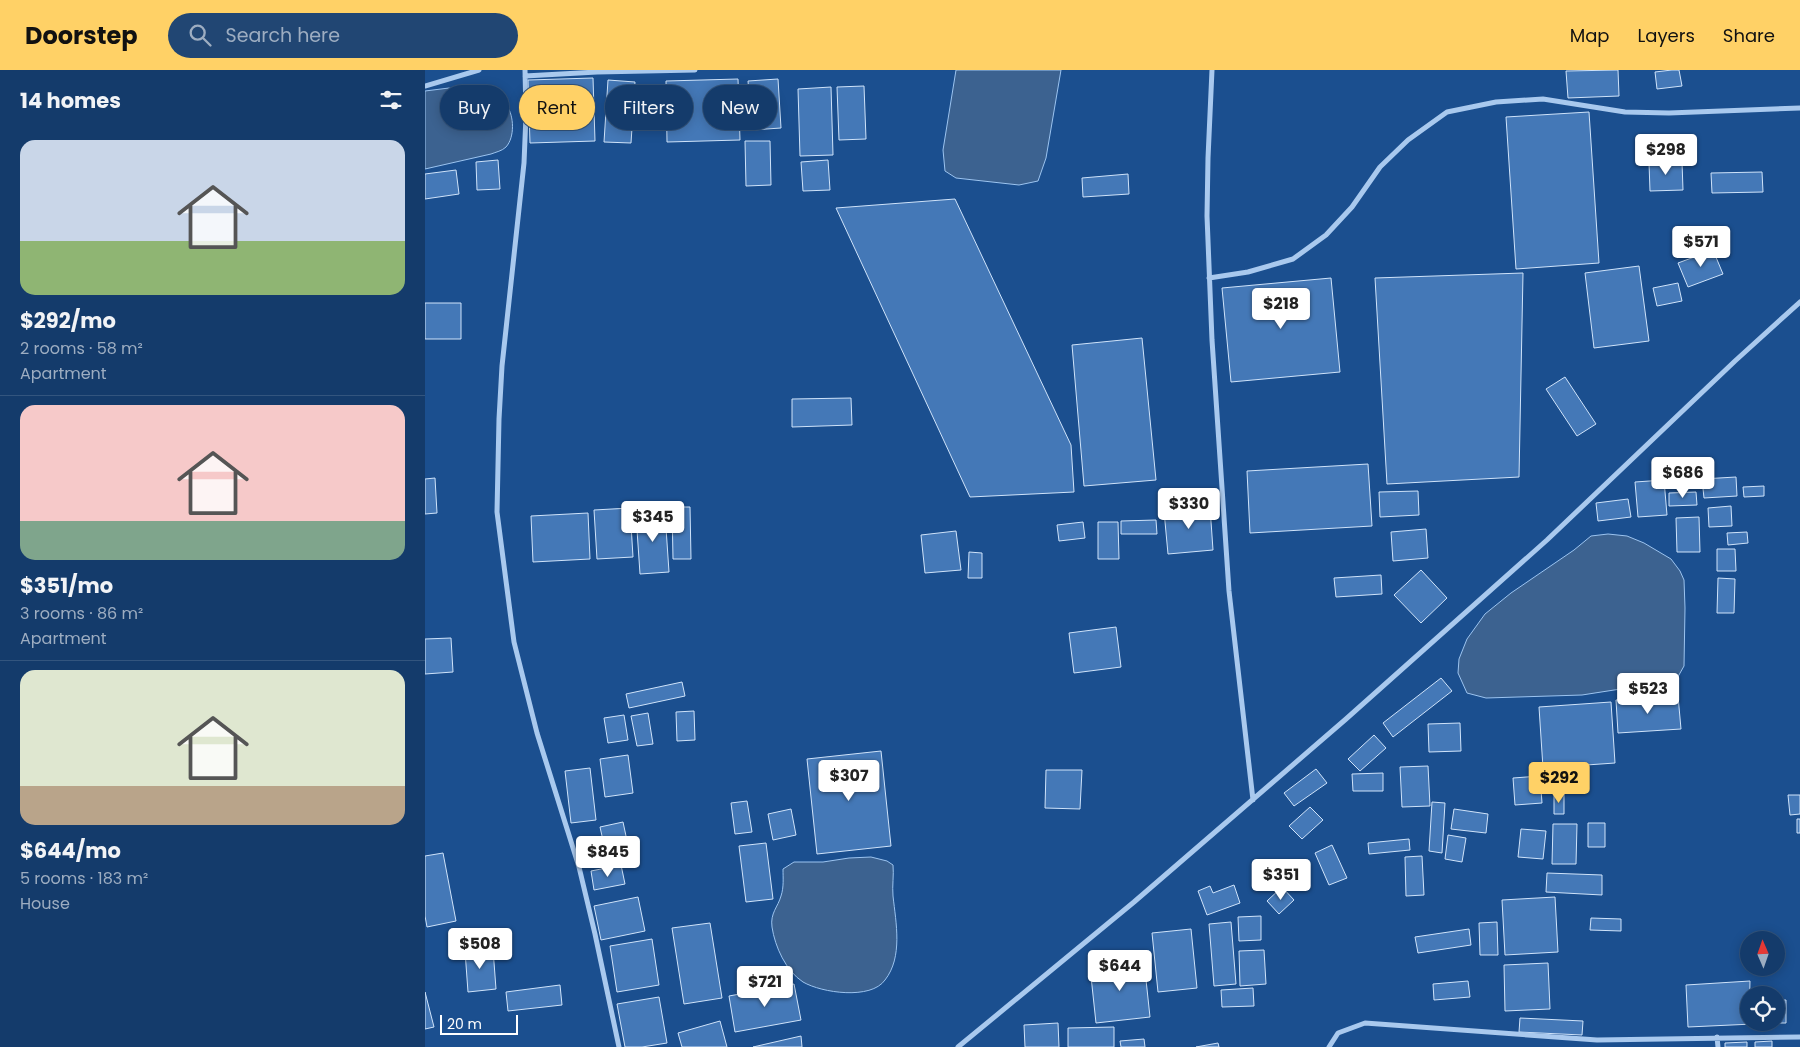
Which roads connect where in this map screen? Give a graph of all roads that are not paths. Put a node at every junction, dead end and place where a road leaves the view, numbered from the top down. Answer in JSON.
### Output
{"nodes":[{"id":1,"x":479,"y":70,"type":"edge"},
{"id":2,"x":695,"y":70,"type":"edge"},
{"id":3,"x":1213,"y":70,"type":"edge"},
{"id":4,"x":525,"y":73,"type":"edge"},
{"id":5,"x":425,"y":86,"type":"edge"},
{"id":6,"x":1800,"y":108,"type":"edge"},
{"id":7,"x":1209,"y":278,"type":"junction"},
{"id":8,"x":1800,"y":302,"type":"edge"},
{"id":9,"x":1253,"y":800,"type":"junction"},
{"id":10,"x":1717,"y":1037,"type":"junction"},
{"id":11,"x":1800,"y":1037,"type":"edge"},
{"id":12,"x":619,"y":1047,"type":"edge"},
{"id":13,"x":958,"y":1047,"type":"edge"},
{"id":14,"x":1329,"y":1047,"type":"edge"},
{"id":15,"x":1718,"y":1047,"type":"edge"}],
"edges":[{"from":1,"to":5,"type":"street"},
{"from":2,"to":4,"type":"street"},
{"from":3,"to":7,"type":"street"},
{"from":4,"to":12,"type":"street"},
{"from":6,"to":7,"type":"street"},
{"from":7,"to":9,"type":"street"},
{"from":8,"to":9,"type":"street"},
{"from":9,"to":13,"type":"street"},
{"from":10,"to":11,"type":"street"},
{"from":10,"to":14,"type":"street"},
{"from":10,"to":15,"type":"street"}]}
